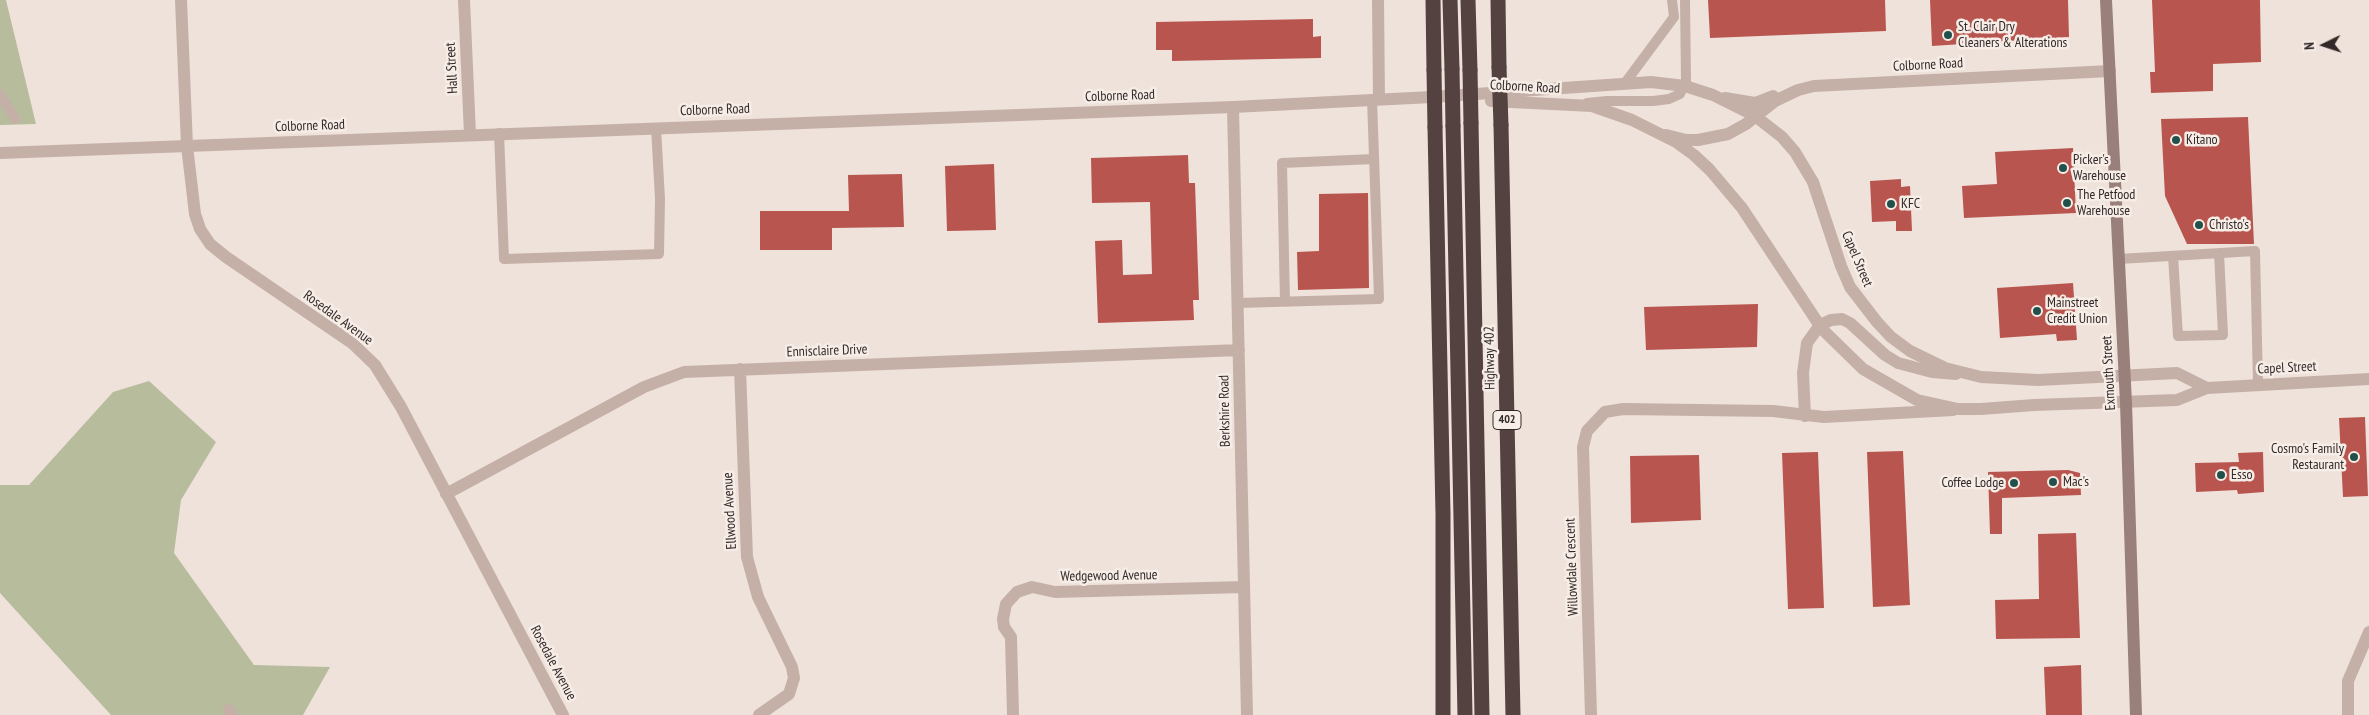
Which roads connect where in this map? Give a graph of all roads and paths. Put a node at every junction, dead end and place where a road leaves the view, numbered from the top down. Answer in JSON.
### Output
{"nodes":[{"id":1,"x":181,"y":0,"type":"edge"},
{"id":2,"x":464,"y":0,"type":"edge"},
{"id":3,"x":1378,"y":0,"type":"edge"},
{"id":4,"x":1433,"y":0,"type":"edge"},
{"id":5,"x":1450,"y":0,"type":"edge"},
{"id":6,"x":1468,"y":0,"type":"edge"},
{"id":7,"x":1498,"y":0,"type":"edge"},
{"id":8,"x":1672,"y":0,"type":"edge"},
{"id":9,"x":1685,"y":0,"type":"edge"},
{"id":10,"x":2106,"y":0,"type":"edge"},
{"id":11,"x":2110,"y":71,"type":"junction"},
{"id":12,"x":1625,"y":83,"type":"junction"},
{"id":13,"x":1685,"y":86,"type":"junction"},
{"id":14,"x":1814,"y":86,"type":"junction"},
{"id":15,"x":0,"y":94,"type":"edge"},
{"id":16,"x":1713,"y":95,"type":"junction"},
{"id":17,"x":1432,"y":97,"type":"junction"},
{"id":18,"x":1375,"y":99,"type":"junction"},
{"id":19,"x":1576,"y":105,"type":"junction"},
{"id":20,"x":1232,"y":107,"type":"junction"},
{"id":21,"x":1755,"y":116,"type":"junction"},
{"id":22,"x":15,"y":119,"type":"dead end"},
{"id":23,"x":656,"y":128,"type":"junction"},
{"id":24,"x":1657,"y":132,"type":"junction"},
{"id":25,"x":499,"y":133,"type":"junction"},
{"id":26,"x":470,"y":134,"type":"junction"},
{"id":27,"x":187,"y":146,"type":"junction"},
{"id":28,"x":0,"y":153,"type":"edge"},
{"id":29,"x":1374,"y":159,"type":"junction"},
{"id":30,"x":2218,"y":253,"type":"junction"},
{"id":31,"x":2173,"y":256,"type":"junction"},
{"id":32,"x":2119,"y":259,"type":"junction"},
{"id":33,"x":1285,"y":302,"type":"junction"},
{"id":34,"x":1238,"y":303,"type":"junction"},
{"id":35,"x":1820,"y":325,"type":"junction"},
{"id":36,"x":1239,"y":350,"type":"junction"},
{"id":37,"x":740,"y":369,"type":"junction"},
{"id":38,"x":1971,"y":375,"type":"junction"},
{"id":39,"x":2124,"y":376,"type":"junction"},
{"id":40,"x":2369,"y":379,"type":"edge"},
{"id":41,"x":2258,"y":385,"type":"junction"},
{"id":42,"x":2207,"y":388,"type":"junction"},
{"id":43,"x":2126,"y":403,"type":"junction"},
{"id":44,"x":1958,"y":409,"type":"junction"},
{"id":45,"x":1805,"y":416,"type":"junction"},
{"id":46,"x":1595,"y":421,"type":"joint"},
{"id":47,"x":446,"y":494,"type":"junction"},
{"id":48,"x":1244,"y":587,"type":"junction"},
{"id":49,"x":2369,"y":632,"type":"edge"},
{"id":50,"x":563,"y":715,"type":"edge"},
{"id":51,"x":759,"y":715,"type":"edge"},
{"id":52,"x":1013,"y":715,"type":"edge"},
{"id":53,"x":1247,"y":715,"type":"edge"},
{"id":54,"x":1442,"y":715,"type":"edge"},
{"id":55,"x":1465,"y":715,"type":"edge"},
{"id":56,"x":1482,"y":715,"type":"edge"},
{"id":57,"x":1514,"y":715,"type":"edge"},
{"id":58,"x":1591,"y":715,"type":"edge"},
{"id":59,"x":2136,"y":715,"type":"edge"},
{"id":60,"x":2348,"y":715,"type":"edge"}],
"edges":[{"from":1,"to":27,"type":"street","name":"Rosedale Avenue"},
{"from":2,"to":26,"type":"street","name":"Hall Street"},
{"from":3,"to":18,"type":"street"},
{"from":4,"to":54,"type":"highway","bridge":true},
{"from":5,"to":55,"type":"highway","bridge":true},
{"from":6,"to":56,"type":"highway","bridge":true},
{"from":7,"to":57,"type":"highway","name":"Highway 402","number":"402","bridge":true},
{"from":8,"to":12,"type":"lane"},
{"from":9,"to":13,"type":"lane"},
{"from":10,"to":11,"type":"main road","name":"Exmouth Street"},
{"from":11,"to":14,"type":"street","name":"Colborne Road"},
{"from":11,"to":32,"type":"main road","name":"Exmouth Street"},
{"from":12,"to":13,"type":"street","name":"Colborne Road"},
{"from":12,"to":17,"type":"street","name":"Colborne Road"},
{"from":13,"to":16,"type":"street","name":"Colborne Road"},
{"from":13,"to":19,"type":"lane"},
{"from":14,"to":16,"type":"street"},
{"from":14,"to":21,"type":"street","name":"Colborne Road"},
{"from":15,"to":22,"type":"lane"},
{"from":16,"to":21,"type":"street","name":"Colborne Road"},
{"from":17,"to":18,"type":"street","name":"Colborne Road"},
{"from":17,"to":19,"type":"street","name":"Colborne Road"},
{"from":18,"to":20,"type":"street","name":"Colborne Road"},
{"from":18,"to":29,"type":"lane"},
{"from":19,"to":24,"type":"street","name":"Colborne Road"},
{"from":20,"to":23,"type":"street","name":"Colborne Road"},
{"from":20,"to":34,"type":"street","name":"Berkshire Road"},
{"from":21,"to":24,"type":"street","name":"Colborne Road"},
{"from":21,"to":38,"type":"street","name":"Capel Street"},
{"from":23,"to":25,"type":"street","name":"Colborne Road"},
{"from":23,"to":25,"type":"lane"},
{"from":24,"to":35,"type":"street","name":"Capel Street"},
{"from":25,"to":26,"type":"street","name":"Colborne Road"},
{"from":26,"to":27,"type":"street","name":"Colborne Road"},
{"from":27,"to":28,"type":"street","name":"Colborne Road"},
{"from":27,"to":47,"type":"street","name":"Rosedale Avenue"},
{"from":29,"to":33,"type":"lane"},
{"from":29,"to":33,"type":"lane"},
{"from":30,"to":31,"type":"lane"},
{"from":30,"to":31,"type":"lane"},
{"from":30,"to":41,"type":"lane"},
{"from":31,"to":32,"type":"lane"},
{"from":32,"to":39,"type":"main road","name":"Exmouth Street"},
{"from":33,"to":34,"type":"lane"},
{"from":34,"to":36,"type":"street","name":"Berkshire Road"},
{"from":35,"to":38,"type":"street","name":"Capel Street"},
{"from":35,"to":44,"type":"street","name":"Capel Street"},
{"from":35,"to":45,"type":"street"},
{"from":36,"to":37,"type":"street","name":"Ennisclaire Drive"},
{"from":36,"to":48,"type":"street","name":"Berkshire Road"},
{"from":37,"to":47,"type":"street","name":"Ennisclaire Drive"},
{"from":37,"to":51,"type":"street","name":"Ellwood Avenue"},
{"from":38,"to":39,"type":"street","name":"Capel Street"},
{"from":39,"to":42,"type":"street","name":"Capel Street"},
{"from":39,"to":43,"type":"main road","name":"Exmouth Street"},
{"from":40,"to":41,"type":"street","name":"Capel Street"},
{"from":41,"to":42,"type":"street","name":"Capel Street"},
{"from":42,"to":43,"type":"street","name":"Capel Street"},
{"from":43,"to":44,"type":"street","name":"Capel Street"},
{"from":43,"to":59,"type":"main road","name":"Exmouth Street"},
{"from":44,"to":45,"type":"street","name":"Capel Street"},
{"from":45,"to":46,"type":"street","name":"Capel Street"},
{"from":46,"to":58,"type":"street","name":"Willowdale Crescent"},
{"from":47,"to":50,"type":"street","name":"Rosedale Avenue"},
{"from":48,"to":52,"type":"street","name":"Wedgewood Avenue"},
{"from":48,"to":53,"type":"street","name":"Berkshire Road"},
{"from":49,"to":60,"type":"street"}]}
